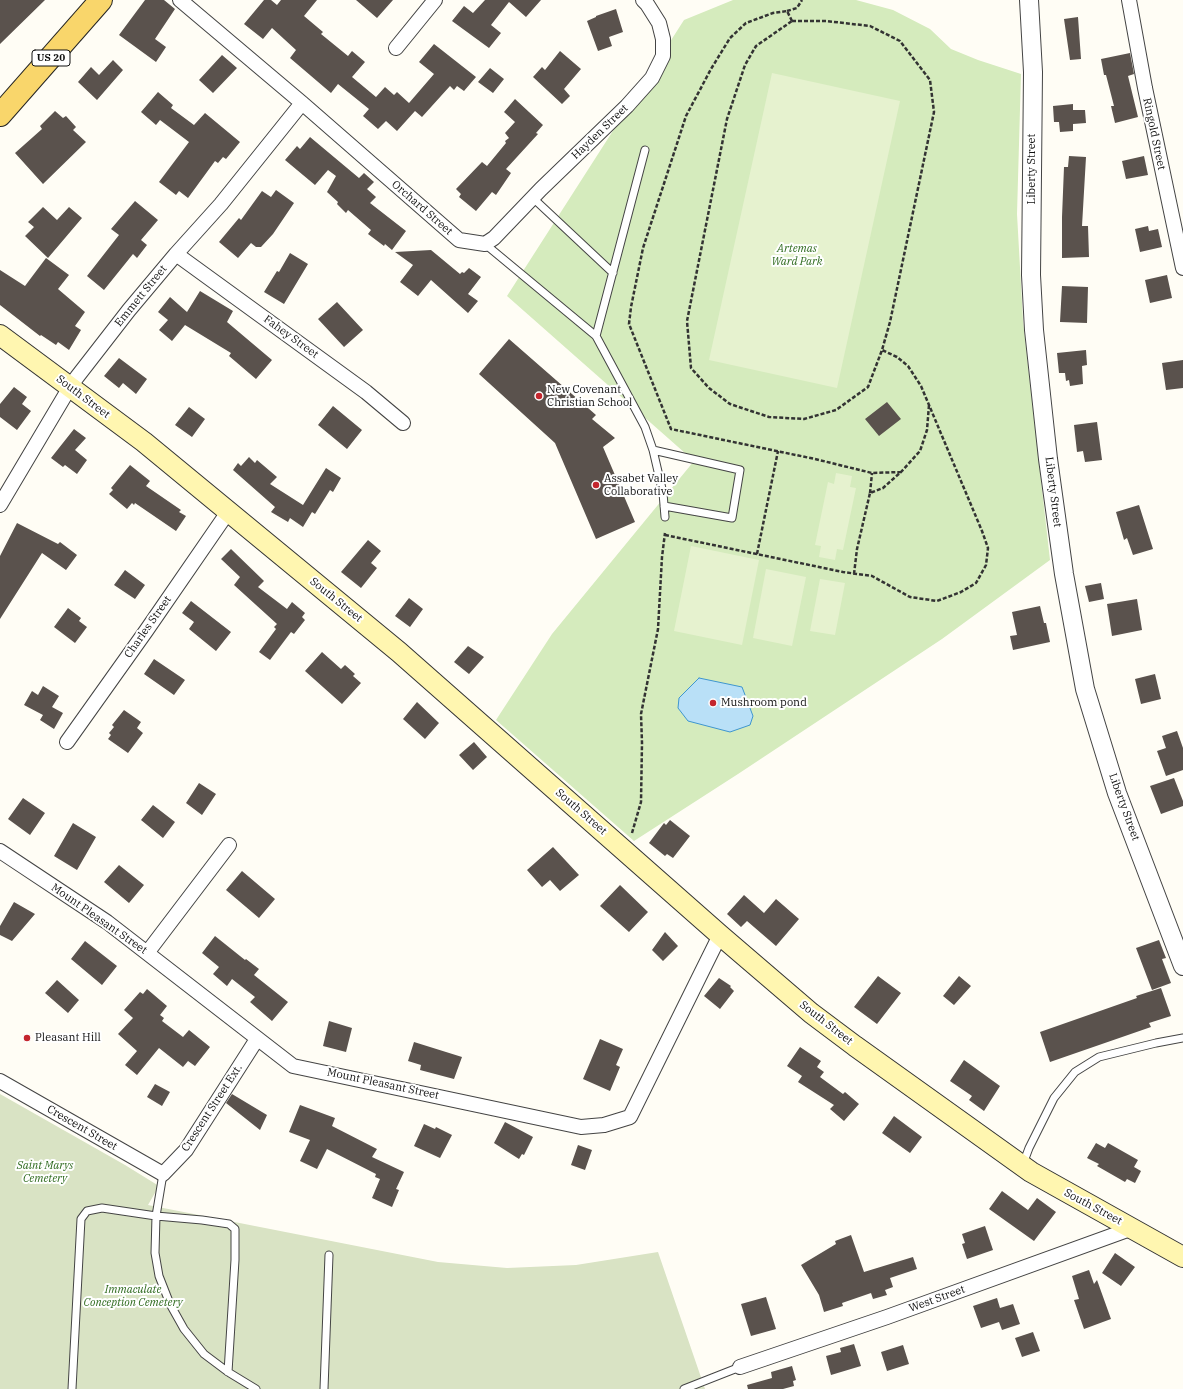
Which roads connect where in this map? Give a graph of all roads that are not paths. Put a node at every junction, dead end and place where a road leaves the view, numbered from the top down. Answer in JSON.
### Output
{"nodes":[{"id":1,"x":101,"y":0,"type":"edge"},
{"id":2,"x":180,"y":0,"type":"edge"},
{"id":3,"x":435,"y":0,"type":"edge"},
{"id":4,"x":643,"y":0,"type":"edge"},
{"id":5,"x":1029,"y":0,"type":"edge"},
{"id":6,"x":1129,"y":0,"type":"edge"},
{"id":7,"x":396,"y":48,"type":"dead end"},
{"id":8,"x":302,"y":103,"type":"junction"},
{"id":9,"x":0,"y":115,"type":"edge"},
{"id":10,"x":645,"y":150,"type":"dead end"},
{"id":11,"x":533,"y":198,"type":"junction"},
{"id":12,"x":485,"y":244,"type":"junction"},
{"id":13,"x":176,"y":254,"type":"junction"},
{"id":14,"x":1183,"y":268,"type":"edge"},
{"id":15,"x":613,"y":273,"type":"junction"},
{"id":16,"x":0,"y":335,"type":"edge"},
{"id":17,"x":596,"y":336,"type":"junction"},
{"id":18,"x":70,"y":387,"type":"junction"},
{"id":19,"x":403,"y":423,"type":"dead end"},
{"id":20,"x":653,"y":450,"type":"junction"},
{"id":21,"x":0,"y":505,"type":"edge"},
{"id":22,"x":664,"y":506,"type":"junction"},
{"id":23,"x":228,"y":512,"type":"junction"},
{"id":24,"x":665,"y":517,"type":"road end"},
{"id":25,"x":67,"y":742,"type":"dead end"},
{"id":26,"x":229,"y":845,"type":"dead end"},
{"id":27,"x":0,"y":851,"type":"edge"},
{"id":28,"x":720,"y":935,"type":"junction"},
{"id":29,"x":147,"y":953,"type":"junction"},
{"id":30,"x":1183,"y":966,"type":"edge"},
{"id":31,"x":1183,"y":1038,"type":"edge"},
{"id":32,"x":257,"y":1039,"type":"junction"},
{"id":33,"x":0,"y":1081,"type":"edge"},
{"id":34,"x":1022,"y":1166,"type":"junction"},
{"id":35,"x":163,"y":1174,"type":"junction"},
{"id":36,"x":156,"y":1216,"type":"junction"},
{"id":37,"x":1133,"y":1228,"type":"junction"},
{"id":38,"x":329,"y":1255,"type":"dead end"},
{"id":39,"x":1183,"y":1257,"type":"edge"},
{"id":40,"x":740,"y":1367,"type":"joint"},
{"id":41,"x":228,"y":1372,"type":"junction"},
{"id":42,"x":72,"y":1389,"type":"edge"},
{"id":43,"x":256,"y":1389,"type":"edge"},
{"id":44,"x":324,"y":1389,"type":"edge"},
{"id":45,"x":684,"y":1389,"type":"edge"}],
"edges":[{"from":1,"to":9,"type":"main road","number":"US 20"},
{"from":2,"to":8,"type":"street","name":"Orchard Street"},
{"from":3,"to":7,"type":"street"},
{"from":4,"to":11,"type":"street","name":"Hayden Street"},
{"from":5,"to":30,"type":"street","name":"Liberty Street"},
{"from":6,"to":14,"type":"street","name":"Ringold Street"},
{"from":8,"to":12,"type":"street","name":"Orchard Street"},
{"from":8,"to":13,"type":"street","name":"Emmett Street"},
{"from":10,"to":15,"type":"lane"},
{"from":11,"to":12,"type":"street","name":"Hayden Street"},
{"from":11,"to":15,"type":"lane"},
{"from":12,"to":17,"type":"lane"},
{"from":13,"to":18,"type":"street","name":"Emmett Street"},
{"from":13,"to":19,"type":"street","name":"Fahey Street"},
{"from":15,"to":17,"type":"lane"},
{"from":16,"to":18,"type":"main road","name":"South Street"},
{"from":17,"to":20,"type":"lane"},
{"from":18,"to":21,"type":"street","name":"Emmett Street"},
{"from":18,"to":23,"type":"main road","name":"South Street"},
{"from":20,"to":22,"type":"lane"},
{"from":20,"to":22,"type":"lane"},
{"from":22,"to":24,"type":"lane"},
{"from":23,"to":25,"type":"street","name":"Charles Street"},
{"from":23,"to":28,"type":"main road","name":"South Street"},
{"from":26,"to":29,"type":"street"},
{"from":27,"to":29,"type":"street","name":"Mount Pleasant Street"},
{"from":28,"to":32,"type":"street","name":"Mount Pleasant Street"},
{"from":28,"to":34,"type":"main road","name":"South Street"},
{"from":29,"to":32,"type":"street","name":"Mount Pleasant Street"},
{"from":31,"to":34,"type":"lane"},
{"from":32,"to":35,"type":"street","name":"Crescent Street Ext."},
{"from":33,"to":35,"type":"street","name":"Crescent Street"},
{"from":34,"to":37,"type":"main road","name":"South Street"},
{"from":35,"to":36,"type":"lane"},
{"from":36,"to":41,"type":"lane"},
{"from":36,"to":41,"type":"lane"},
{"from":36,"to":42,"type":"lane"},
{"from":37,"to":39,"type":"main road","name":"South Street"},
{"from":37,"to":40,"type":"street","name":"West Street"},
{"from":38,"to":44,"type":"lane"},
{"from":40,"to":45,"type":"lane"},
{"from":41,"to":43,"type":"lane"}]}
